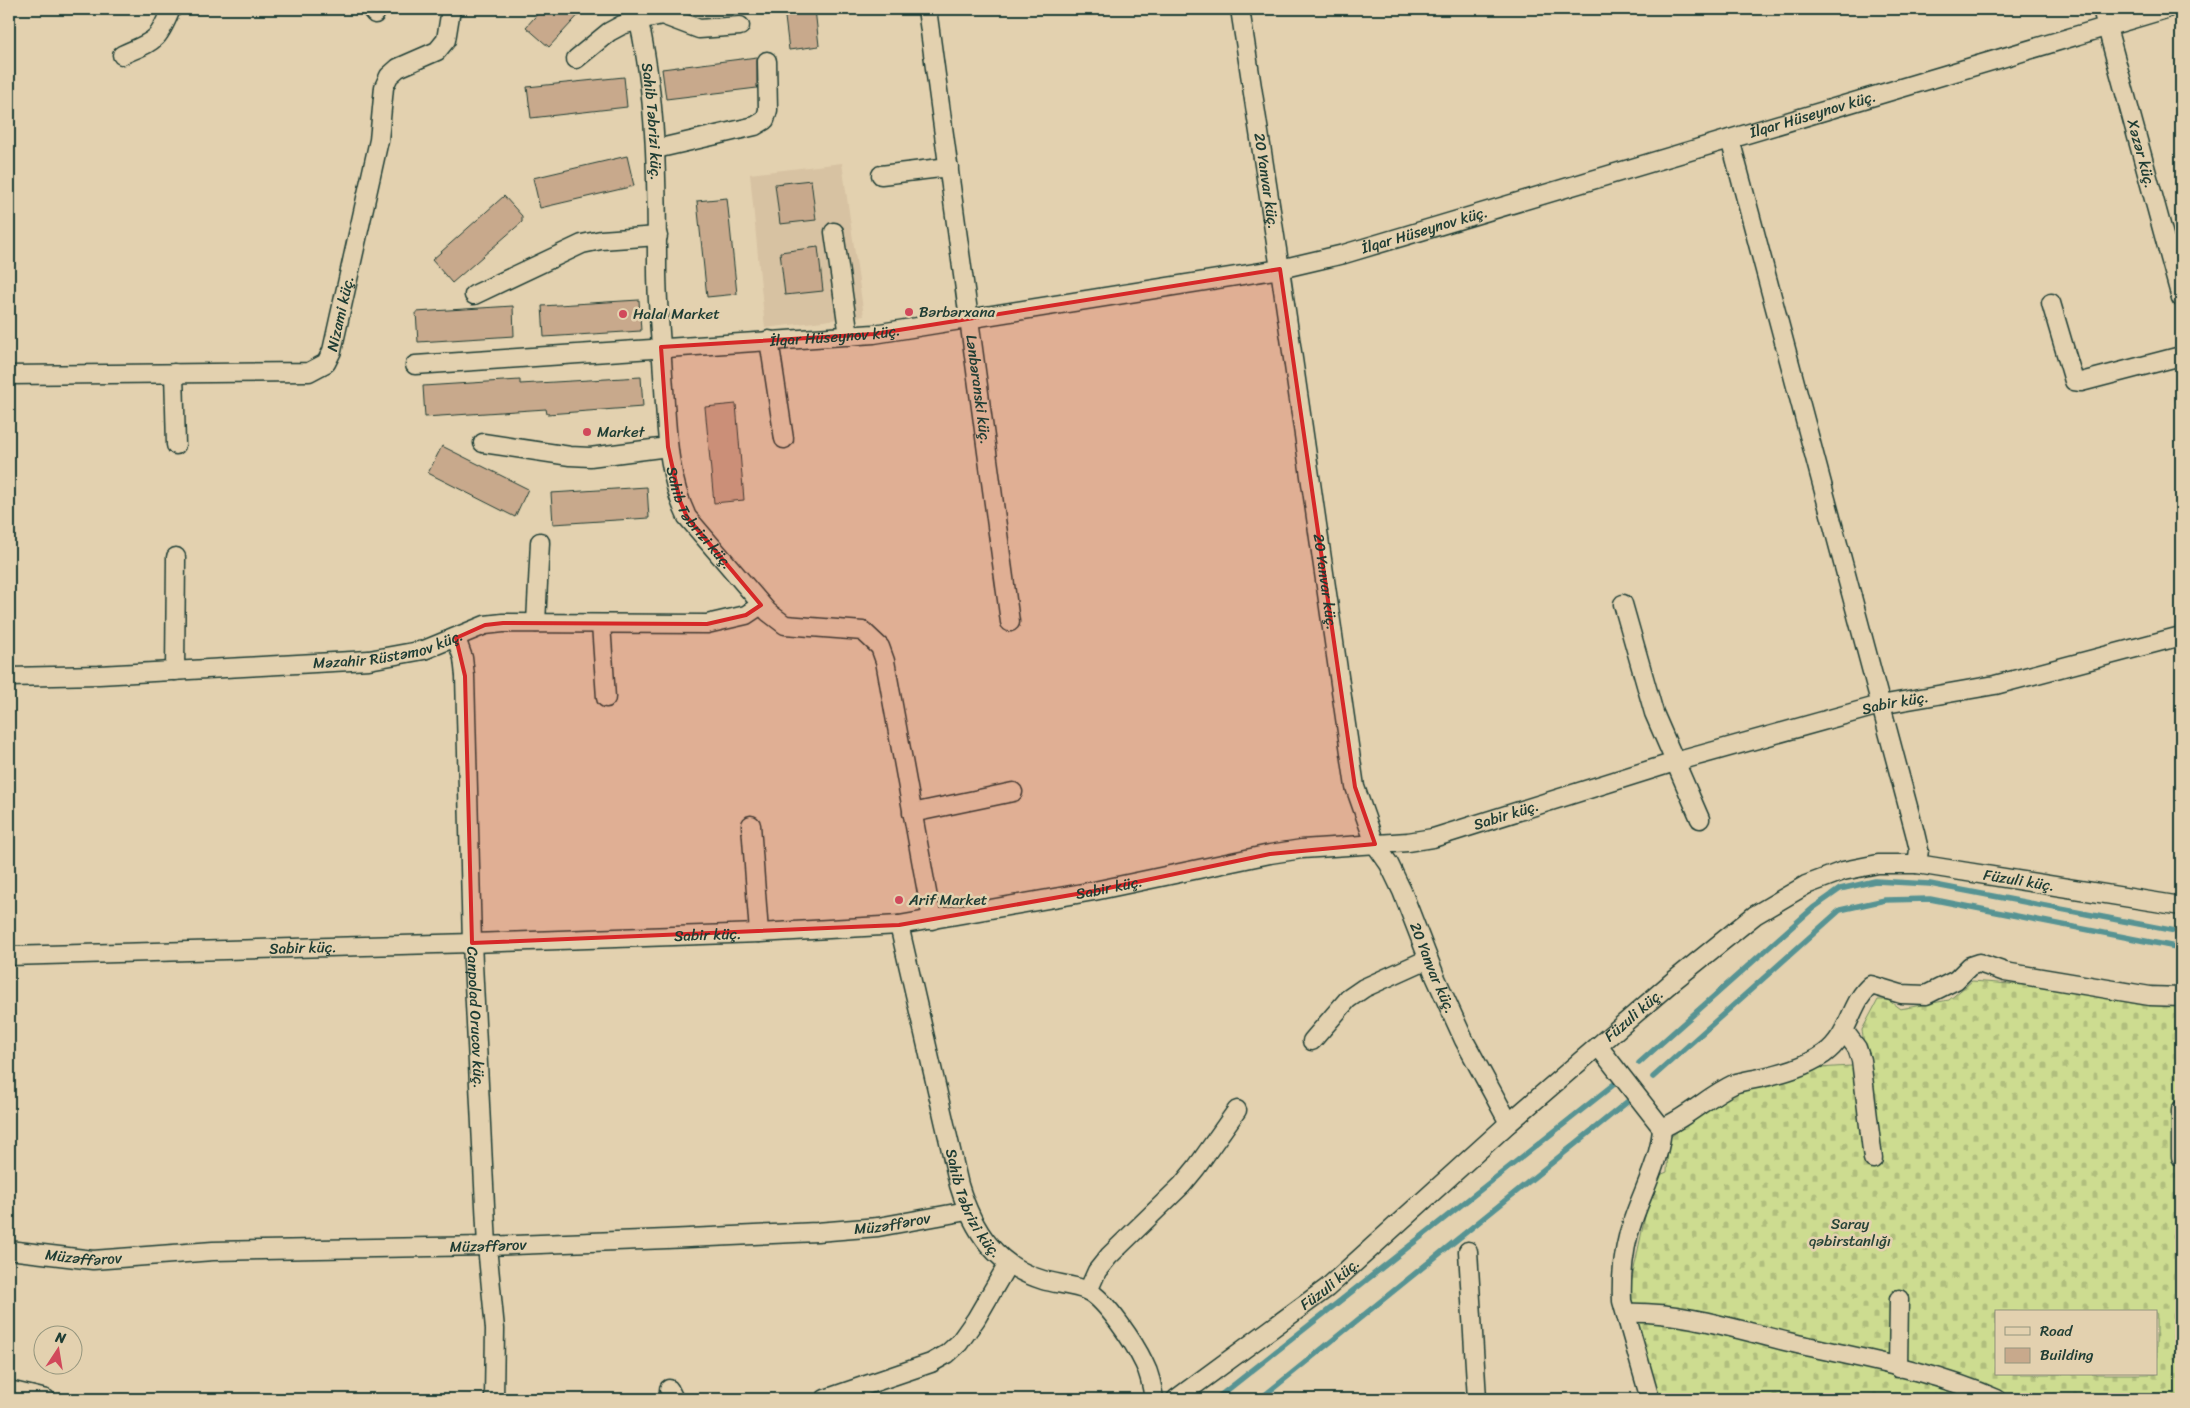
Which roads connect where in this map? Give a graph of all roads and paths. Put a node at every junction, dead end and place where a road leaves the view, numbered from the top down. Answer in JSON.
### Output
{"nodes":[{"id":1,"x":171,"y":9,"type":"edge"},
{"id":2,"x":451,"y":9,"type":"edge"},
{"id":3,"x":927,"y":9,"type":"edge"},
{"id":4,"x":1240,"y":9,"type":"edge"},
{"id":5,"x":2166,"y":9,"type":"edge"},
{"id":6,"x":637,"y":14,"type":"edge"},
{"id":7,"x":2105,"y":17,"type":"edge"},
{"id":8,"x":740,"y":26,"type":"dead end"},
{"id":9,"x":122,"y":55,"type":"dead end"},
{"id":10,"x":576,"y":59,"type":"dead end"},
{"id":11,"x":767,"y":61,"type":"dead end"},
{"id":12,"x":1730,"y":139,"type":"junction"},
{"id":13,"x":656,"y":149,"type":"junction"},
{"id":14,"x":949,"y":167,"type":"junction"},
{"id":15,"x":881,"y":174,"type":"dead end"},
{"id":16,"x":834,"y":232,"type":"dead end"},
{"id":17,"x":658,"y":236,"type":"junction"},
{"id":18,"x":1280,"y":269,"type":"junction"},
{"id":19,"x":474,"y":295,"type":"dead end"},
{"id":20,"x":2181,"y":298,"type":"edge"},
{"id":21,"x":2052,"y":303,"type":"dead end"},
{"id":22,"x":970,"y":318,"type":"junction"},
{"id":23,"x":849,"y":336,"type":"junction"},
{"id":24,"x":769,"y":340,"type":"junction"},
{"id":25,"x":662,"y":347,"type":"junction"},
{"id":26,"x":2181,"y":356,"type":"edge"},
{"id":27,"x":415,"y":365,"type":"dead end"},
{"id":28,"x":174,"y":373,"type":"junction"},
{"id":29,"x":9,"y":375,"type":"edge"},
{"id":30,"x":784,"y":439,"type":"dead end"},
{"id":31,"x":483,"y":443,"type":"dead end"},
{"id":32,"x":176,"y":445,"type":"dead end"},
{"id":33,"x":668,"y":447,"type":"junction"},
{"id":34,"x":540,"y":542,"type":"dead end"},
{"id":35,"x":176,"y":557,"type":"dead end"},
{"id":36,"x":1623,"y":604,"type":"dead end"},
{"id":37,"x":761,"y":605,"type":"junction"},
{"id":38,"x":1010,"y":622,"type":"dead end"},
{"id":39,"x":536,"y":623,"type":"junction"},
{"id":40,"x":601,"y":624,"type":"junction"},
{"id":41,"x":2181,"y":636,"type":"edge"},
{"id":42,"x":456,"y":638,"type":"junction"},
{"id":43,"x":175,"y":671,"type":"junction"},
{"id":44,"x":9,"y":677,"type":"edge"},
{"id":45,"x":606,"y":698,"type":"dead end"},
{"id":46,"x":1880,"y":705,"type":"junction"},
{"id":47,"x":1675,"y":762,"type":"junction"},
{"id":48,"x":1013,"y":792,"type":"dead end"},
{"id":49,"x":912,"y":813,"type":"junction"},
{"id":50,"x":1700,"y":819,"type":"dead end"},
{"id":51,"x":751,"y":825,"type":"dead end"},
{"id":52,"x":1375,"y":844,"type":"junction"},
{"id":53,"x":1917,"y":864,"type":"junction"},
{"id":54,"x":2181,"y":906,"type":"edge"},
{"id":55,"x":932,"y":920,"type":"junction"},
{"id":56,"x":899,"y":925,"type":"junction"},
{"id":57,"x":759,"y":933,"type":"junction"},
{"id":58,"x":472,"y":943,"type":"junction"},
{"id":59,"x":9,"y":956,"type":"edge"},
{"id":60,"x":1428,"y":959,"type":"junction"},
{"id":61,"x":2181,"y":997,"type":"edge"},
{"id":62,"x":1845,"y":1032,"type":"junction"},
{"id":63,"x":1312,"y":1041,"type":"dead end"},
{"id":64,"x":1598,"y":1046,"type":"junction"},
{"id":65,"x":1237,"y":1110,"type":"dead end"},
{"id":66,"x":2181,"y":1110,"type":"edge"},
{"id":67,"x":1509,"y":1123,"type":"junction"},
{"id":68,"x":1662,"y":1128,"type":"junction"},
{"id":69,"x":2181,"y":1156,"type":"edge"},
{"id":70,"x":1873,"y":1159,"type":"dead end"},
{"id":71,"x":967,"y":1211,"type":"junction"},
{"id":72,"x":487,"y":1246,"type":"junction"},
{"id":73,"x":9,"y":1250,"type":"edge"},
{"id":74,"x":1468,"y":1251,"type":"dead end"},
{"id":75,"x":1008,"y":1264,"type":"junction"},
{"id":76,"x":1088,"y":1291,"type":"junction"},
{"id":77,"x":1899,"y":1299,"type":"dead end"},
{"id":78,"x":1626,"y":1313,"type":"junction"},
{"id":79,"x":1898,"y":1368,"type":"junction"},
{"id":80,"x":9,"y":1390,"type":"edge"},
{"id":81,"x":46,"y":1399,"type":"edge"},
{"id":82,"x":494,"y":1399,"type":"edge"},
{"id":83,"x":825,"y":1399,"type":"edge"},
{"id":84,"x":1154,"y":1399,"type":"edge"},
{"id":85,"x":1176,"y":1399,"type":"edge"},
{"id":86,"x":1477,"y":1399,"type":"edge"},
{"id":87,"x":1650,"y":1399,"type":"edge"},
{"id":88,"x":1998,"y":1399,"type":"edge"}],
"edges":[{"from":1,"to":9,"type":"street"},
{"from":2,"to":28,"type":"street","name":"Nizami küç."},
{"from":3,"to":14,"type":"street","name":"Lənbəranski küç."},
{"from":4,"to":18,"type":"street","name":"20 Yanvar küç."},
{"from":5,"to":7,"type":"street","name":"İlqar Hüseynov küç."},
{"from":6,"to":8,"type":"street"},
{"from":6,"to":10,"type":"street"},
{"from":6,"to":13,"type":"street","name":"Sahib Təbrizi küç."},
{"from":7,"to":12,"type":"street","name":"İlqar Hüseynov küç."},
{"from":7,"to":20,"type":"street","name":"Xəzər küç."},
{"from":11,"to":13,"type":"street"},
{"from":12,"to":18,"type":"street","name":"İlqar Hüseynov küç."},
{"from":12,"to":46,"type":"street"},
{"from":13,"to":17,"type":"street","name":"Sahib Təbrizi küç."},
{"from":14,"to":15,"type":"street"},
{"from":14,"to":22,"type":"street","name":"Lənbəranski küç."},
{"from":16,"to":23,"type":"street"},
{"from":17,"to":19,"type":"street"},
{"from":17,"to":25,"type":"street","name":"Sahib Təbrizi küç."},
{"from":18,"to":22,"type":"street","name":"İlqar Hüseynov küç."},
{"from":18,"to":52,"type":"street","name":"20 Yanvar küç."},
{"from":21,"to":26,"type":"street"},
{"from":22,"to":23,"type":"street","name":"İlqar Hüseynov küç."},
{"from":22,"to":38,"type":"street","name":"Lənbəranski küç."},
{"from":23,"to":24,"type":"street","name":"İlqar Hüseynov küç."},
{"from":24,"to":25,"type":"street","name":"İlqar Hüseynov küç."},
{"from":24,"to":30,"type":"street"},
{"from":25,"to":27,"type":"street","name":"İlqar Hüseynov küç."},
{"from":25,"to":33,"type":"street","name":"Sahib Təbrizi küç."},
{"from":28,"to":29,"type":"street","name":"Nizami küç."},
{"from":28,"to":32,"type":"street"},
{"from":31,"to":33,"type":"street"},
{"from":33,"to":37,"type":"street","name":"Sahib Təbrizi küç."},
{"from":34,"to":39,"type":"street"},
{"from":35,"to":43,"type":"street"},
{"from":36,"to":47,"type":"street"},
{"from":37,"to":40,"type":"street","name":"Məzahir Rüstəmov küç."},
{"from":37,"to":49,"type":"street","name":"Sahib Təbrizi küç."},
{"from":39,"to":40,"type":"street","name":"Məzahir Rüstəmov küç."},
{"from":39,"to":42,"type":"street","name":"Məzahir Rüstəmov küç."},
{"from":40,"to":45,"type":"street"},
{"from":41,"to":46,"type":"street","name":"Sabir küç."},
{"from":42,"to":43,"type":"street","name":"Məzahir Rüstəmov küç."},
{"from":42,"to":58,"type":"street","name":"Canpolad Orucov küç."},
{"from":43,"to":44,"type":"street","name":"Məzahir Rüstəmov küç."},
{"from":46,"to":47,"type":"street","name":"Sabir küç."},
{"from":46,"to":53,"type":"street"},
{"from":47,"to":50,"type":"street"},
{"from":47,"to":52,"type":"street","name":"Sabir küç."},
{"from":48,"to":49,"type":"street"},
{"from":49,"to":55,"type":"street","name":"Sahib Təbrizi küç."},
{"from":51,"to":57,"type":"street"},
{"from":52,"to":55,"type":"street","name":"Sabir küç."},
{"from":52,"to":60,"type":"street","name":"20 Yanvar küç."},
{"from":53,"to":54,"type":"street","name":"Füzuli küç."},
{"from":53,"to":64,"type":"street","name":"Füzuli küç."},
{"from":55,"to":56,"type":"street","name":"Sabir küç."},
{"from":56,"to":57,"type":"street","name":"Sabir küç."},
{"from":56,"to":71,"type":"street","name":"Sahib Təbrizi küç."},
{"from":57,"to":58,"type":"street","name":"Sabir küç."},
{"from":58,"to":59,"type":"street","name":"Sabir küç."},
{"from":58,"to":72,"type":"street","name":"Canpolad Orucov küç."},
{"from":60,"to":63,"type":"street"},
{"from":60,"to":67,"type":"street","name":"20 Yanvar küç."},
{"from":61,"to":62,"type":"street"},
{"from":62,"to":68,"type":"street"},
{"from":62,"to":70,"type":"street"},
{"from":64,"to":67,"type":"street","name":"Füzuli küç."},
{"from":64,"to":68,"type":"street"},
{"from":65,"to":76,"type":"street"},
{"from":66,"to":69,"type":"street"},
{"from":67,"to":85,"type":"street","name":"Füzuli küç."},
{"from":68,"to":78,"type":"street"},
{"from":71,"to":72,"type":"street","name":"Müzəffərov"},
{"from":71,"to":75,"type":"street","name":"Sahib Təbrizi küç."},
{"from":72,"to":73,"type":"street","name":"Müzəffərov"},
{"from":72,"to":82,"type":"street","name":"Canpolad Orucov küç."},
{"from":74,"to":86,"type":"street"},
{"from":75,"to":76,"type":"street","name":"Sahib Təbrizi küç."},
{"from":75,"to":83,"type":"street"},
{"from":76,"to":84,"type":"street","name":"Sahib Təbrizi küç."},
{"from":77,"to":79,"type":"street"},
{"from":78,"to":79,"type":"street"},
{"from":78,"to":87,"type":"street"},
{"from":79,"to":88,"type":"street"},
{"from":80,"to":81,"type":"street"}]}
